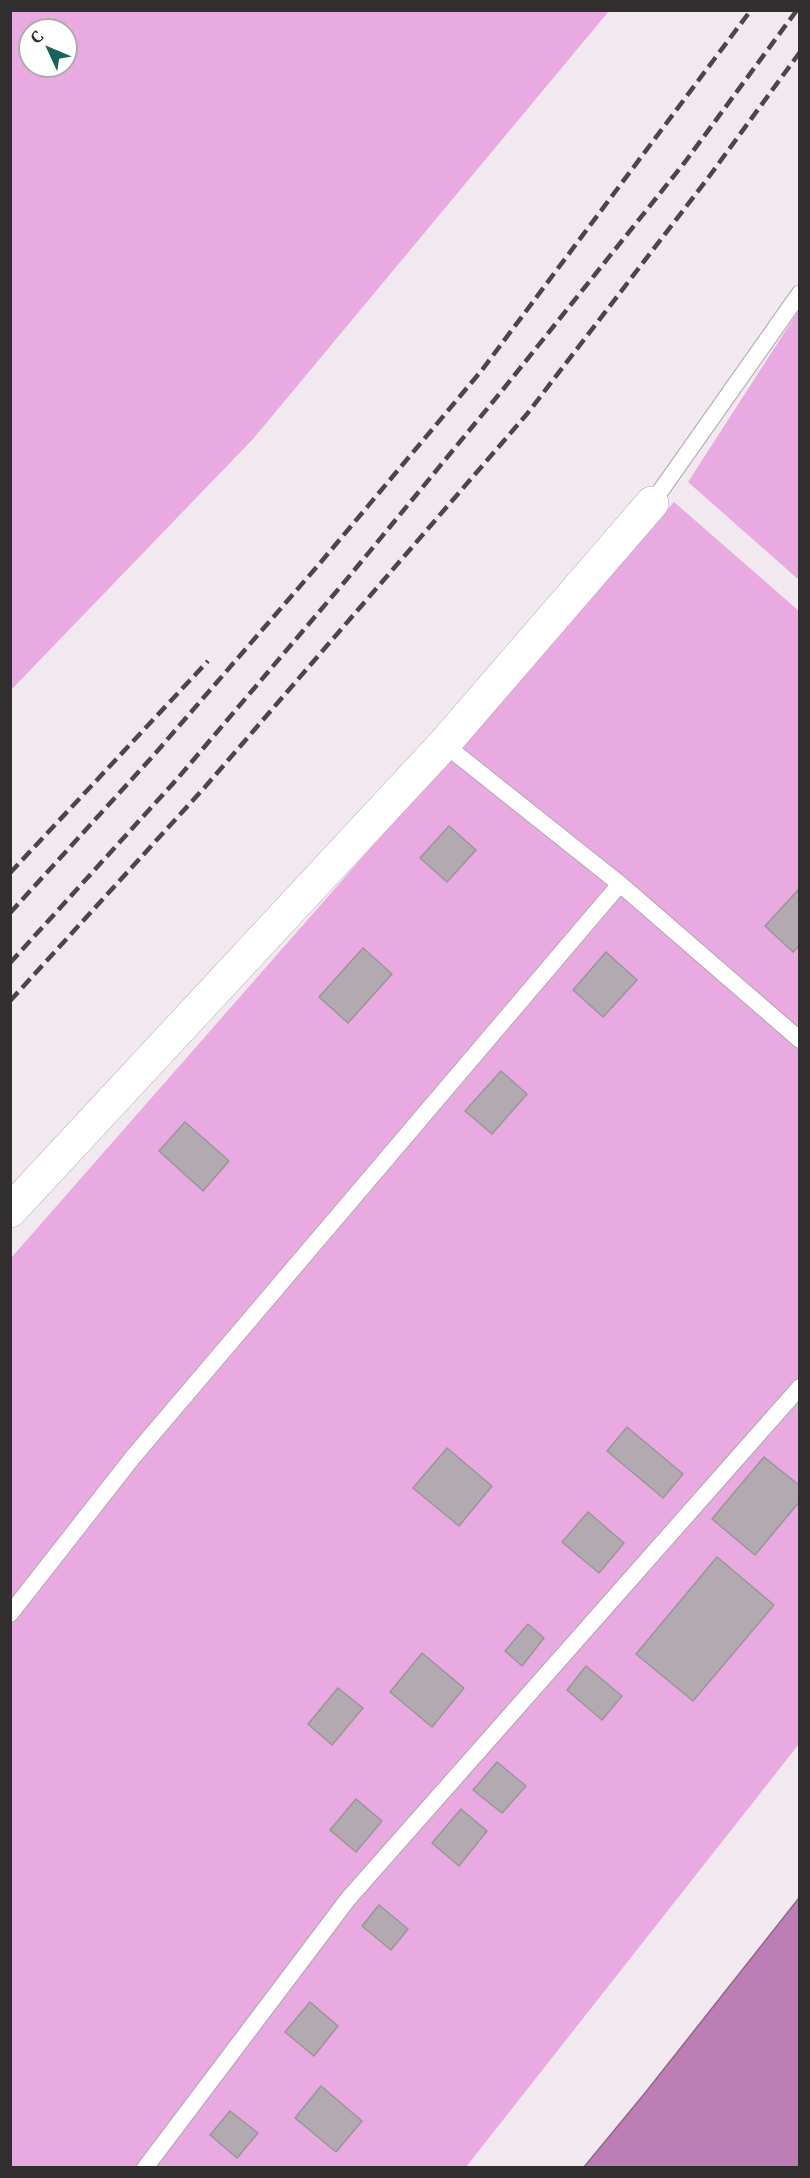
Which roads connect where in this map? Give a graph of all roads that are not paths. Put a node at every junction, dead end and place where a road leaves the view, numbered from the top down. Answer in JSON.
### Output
{"nodes":[{"id":1,"x":800,"y":293,"type":"edge"},
{"id":2,"x":652,"y":503,"type":"joint"},
{"id":3,"x":444,"y":744,"type":"junction"},
{"id":4,"x":621,"y":884,"type":"junction"},
{"id":5,"x":800,"y":1040,"type":"edge"},
{"id":6,"x":10,"y":1210,"type":"edge"},
{"id":7,"x":800,"y":1387,"type":"edge"},
{"id":8,"x":10,"y":1614,"type":"edge"},
{"id":9,"x":145,"y":2168,"type":"edge"}],
"edges":[{"from":1,"to":2,"type":"lane"},
{"from":2,"to":3,"type":"street"},
{"from":3,"to":4,"type":"lane"},
{"from":3,"to":6,"type":"street"},
{"from":4,"to":5,"type":"lane"},
{"from":4,"to":8,"type":"lane"},
{"from":7,"to":9,"type":"lane"}]}
